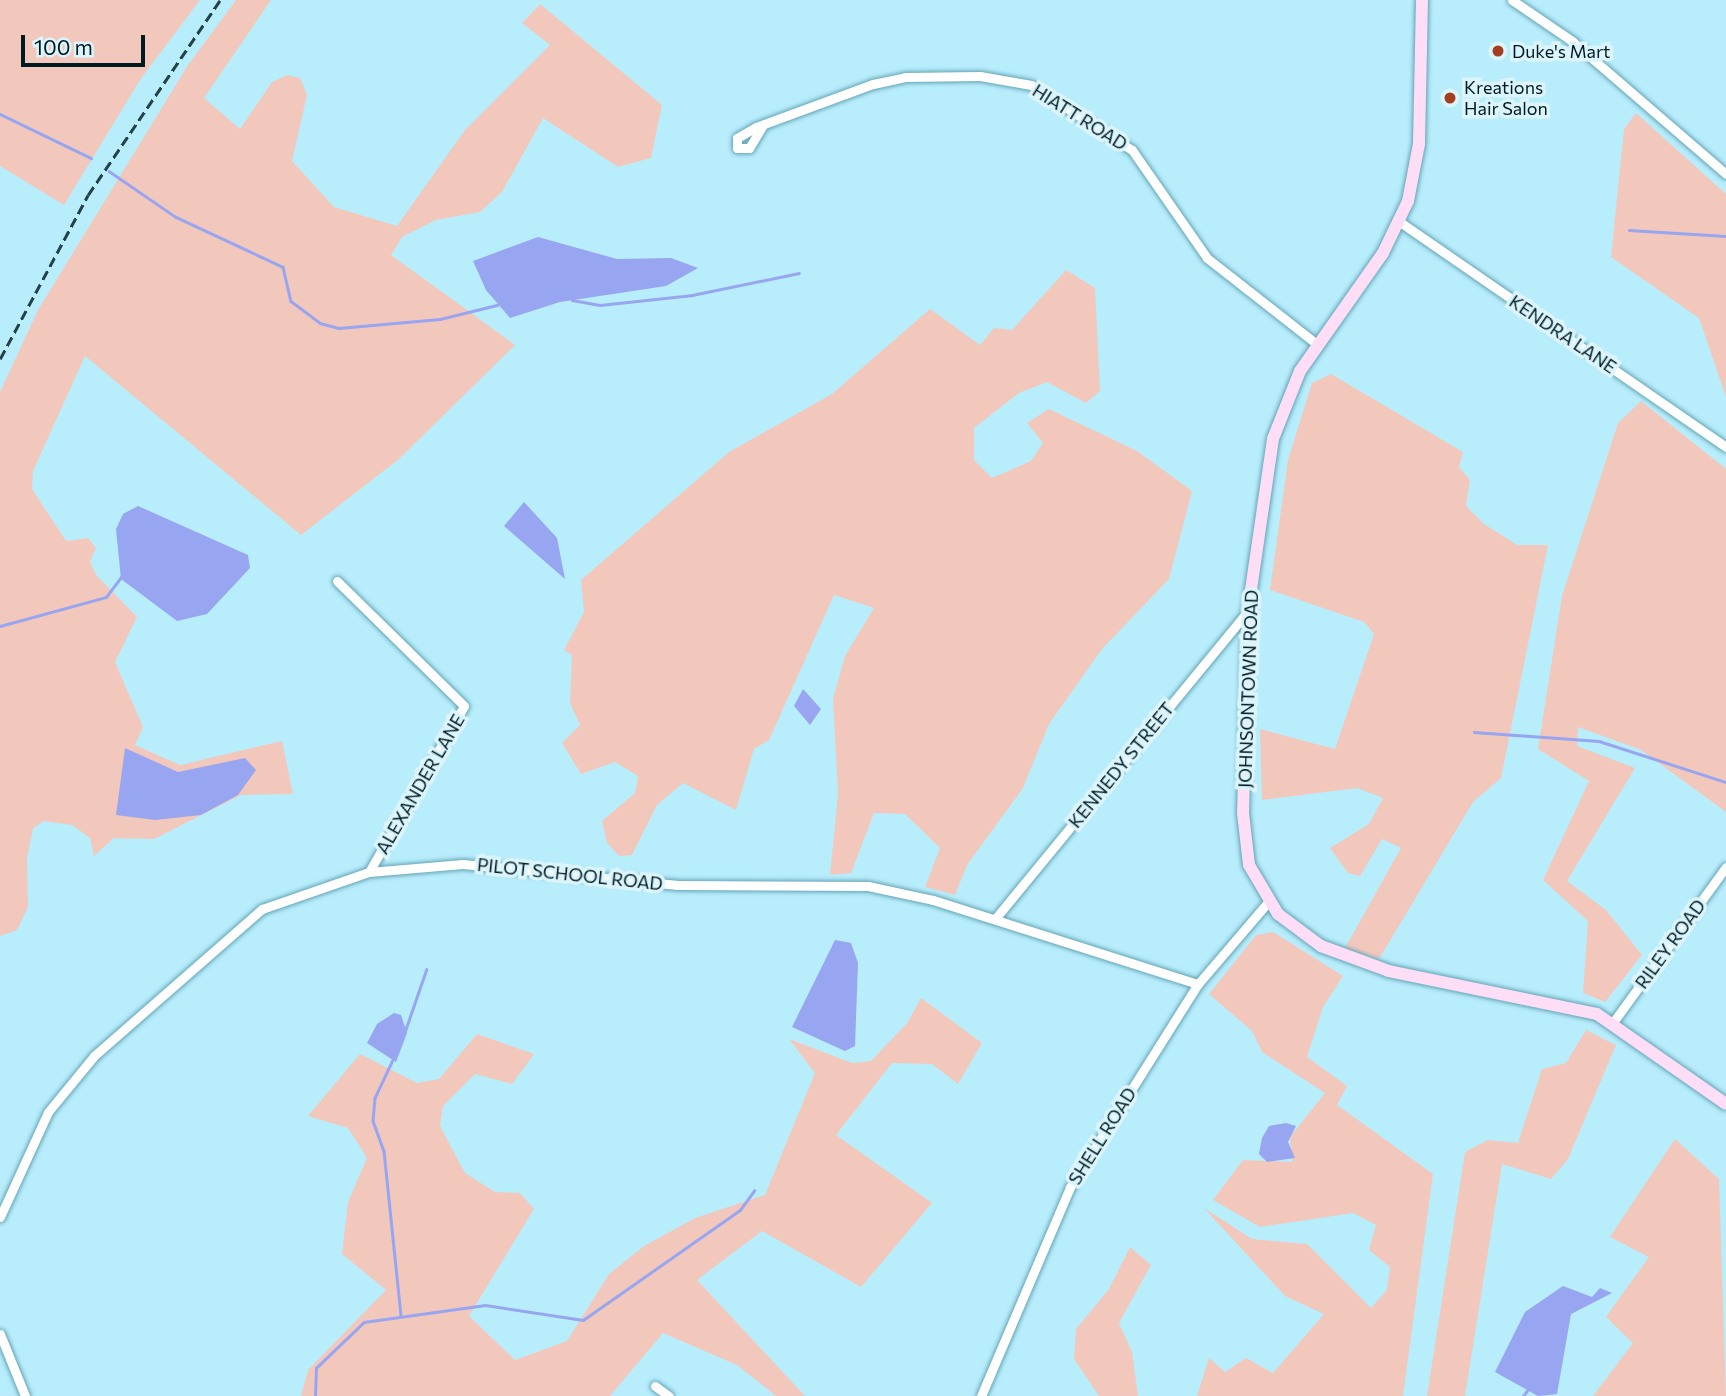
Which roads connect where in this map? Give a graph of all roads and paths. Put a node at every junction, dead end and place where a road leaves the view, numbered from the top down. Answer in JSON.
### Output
{"nodes":[{"id":1,"x":1422,"y":0,"type":"edge"},
{"id":2,"x":1512,"y":0,"type":"edge"},
{"id":3,"x":763,"y":125,"type":"dead end"},
{"id":4,"x":1726,"y":174,"type":"edge"},
{"id":5,"x":1400,"y":222,"type":"junction"},
{"id":6,"x":1318,"y":345,"type":"junction"},
{"id":7,"x":1726,"y":447,"type":"edge"},
{"id":8,"x":337,"y":581,"type":"dead end"},
{"id":9,"x":1248,"y":611,"type":"junction"},
{"id":10,"x":1726,"y":867,"type":"edge"},
{"id":11,"x":369,"y":872,"type":"junction"},
{"id":12,"x":1268,"y":902,"type":"junction"},
{"id":13,"x":995,"y":919,"type":"junction"},
{"id":14,"x":1198,"y":984,"type":"junction"},
{"id":15,"x":1614,"y":1021,"type":"junction"},
{"id":16,"x":1726,"y":1104,"type":"edge"},
{"id":17,"x":0,"y":1217,"type":"edge"},
{"id":18,"x":0,"y":1334,"type":"edge"},
{"id":19,"x":655,"y":1386,"type":"dead end"},
{"id":20,"x":25,"y":1396,"type":"edge"},
{"id":21,"x":668,"y":1396,"type":"edge"},
{"id":22,"x":981,"y":1396,"type":"edge"}],
"edges":[{"from":1,"to":5,"type":"street","name":"JOHNSONTOWN ROAD"},
{"from":2,"to":4,"type":"street"},
{"from":3,"to":6,"type":"street","name":"HIATT ROAD"},
{"from":5,"to":6,"type":"street","name":"JOHNSONTOWN ROAD"},
{"from":5,"to":7,"type":"street","name":"KENDRA LANE"},
{"from":6,"to":9,"type":"street","name":"JOHNSONTOWN ROAD"},
{"from":8,"to":11,"type":"street","name":"ALEXANDER LANE"},
{"from":9,"to":12,"type":"street","name":"JOHNSONTOWN ROAD"},
{"from":9,"to":13,"type":"street","name":"KENNEDY STREET"},
{"from":10,"to":15,"type":"street","name":"RILEY ROAD"},
{"from":11,"to":13,"type":"street","name":"PILOT SCHOOL ROAD"},
{"from":11,"to":17,"type":"street","name":"PILOT SCHOOL ROAD"},
{"from":12,"to":14,"type":"street","name":"SHELL ROAD"},
{"from":12,"to":15,"type":"street","name":"JOHNSONTOWN ROAD"},
{"from":13,"to":14,"type":"street","name":"PILOT SCHOOL ROAD"},
{"from":14,"to":22,"type":"street","name":"SHELL ROAD"},
{"from":15,"to":16,"type":"street","name":"JOHNSONTOWN ROAD"},
{"from":18,"to":20,"type":"street"},
{"from":19,"to":21,"type":"street"}]}
